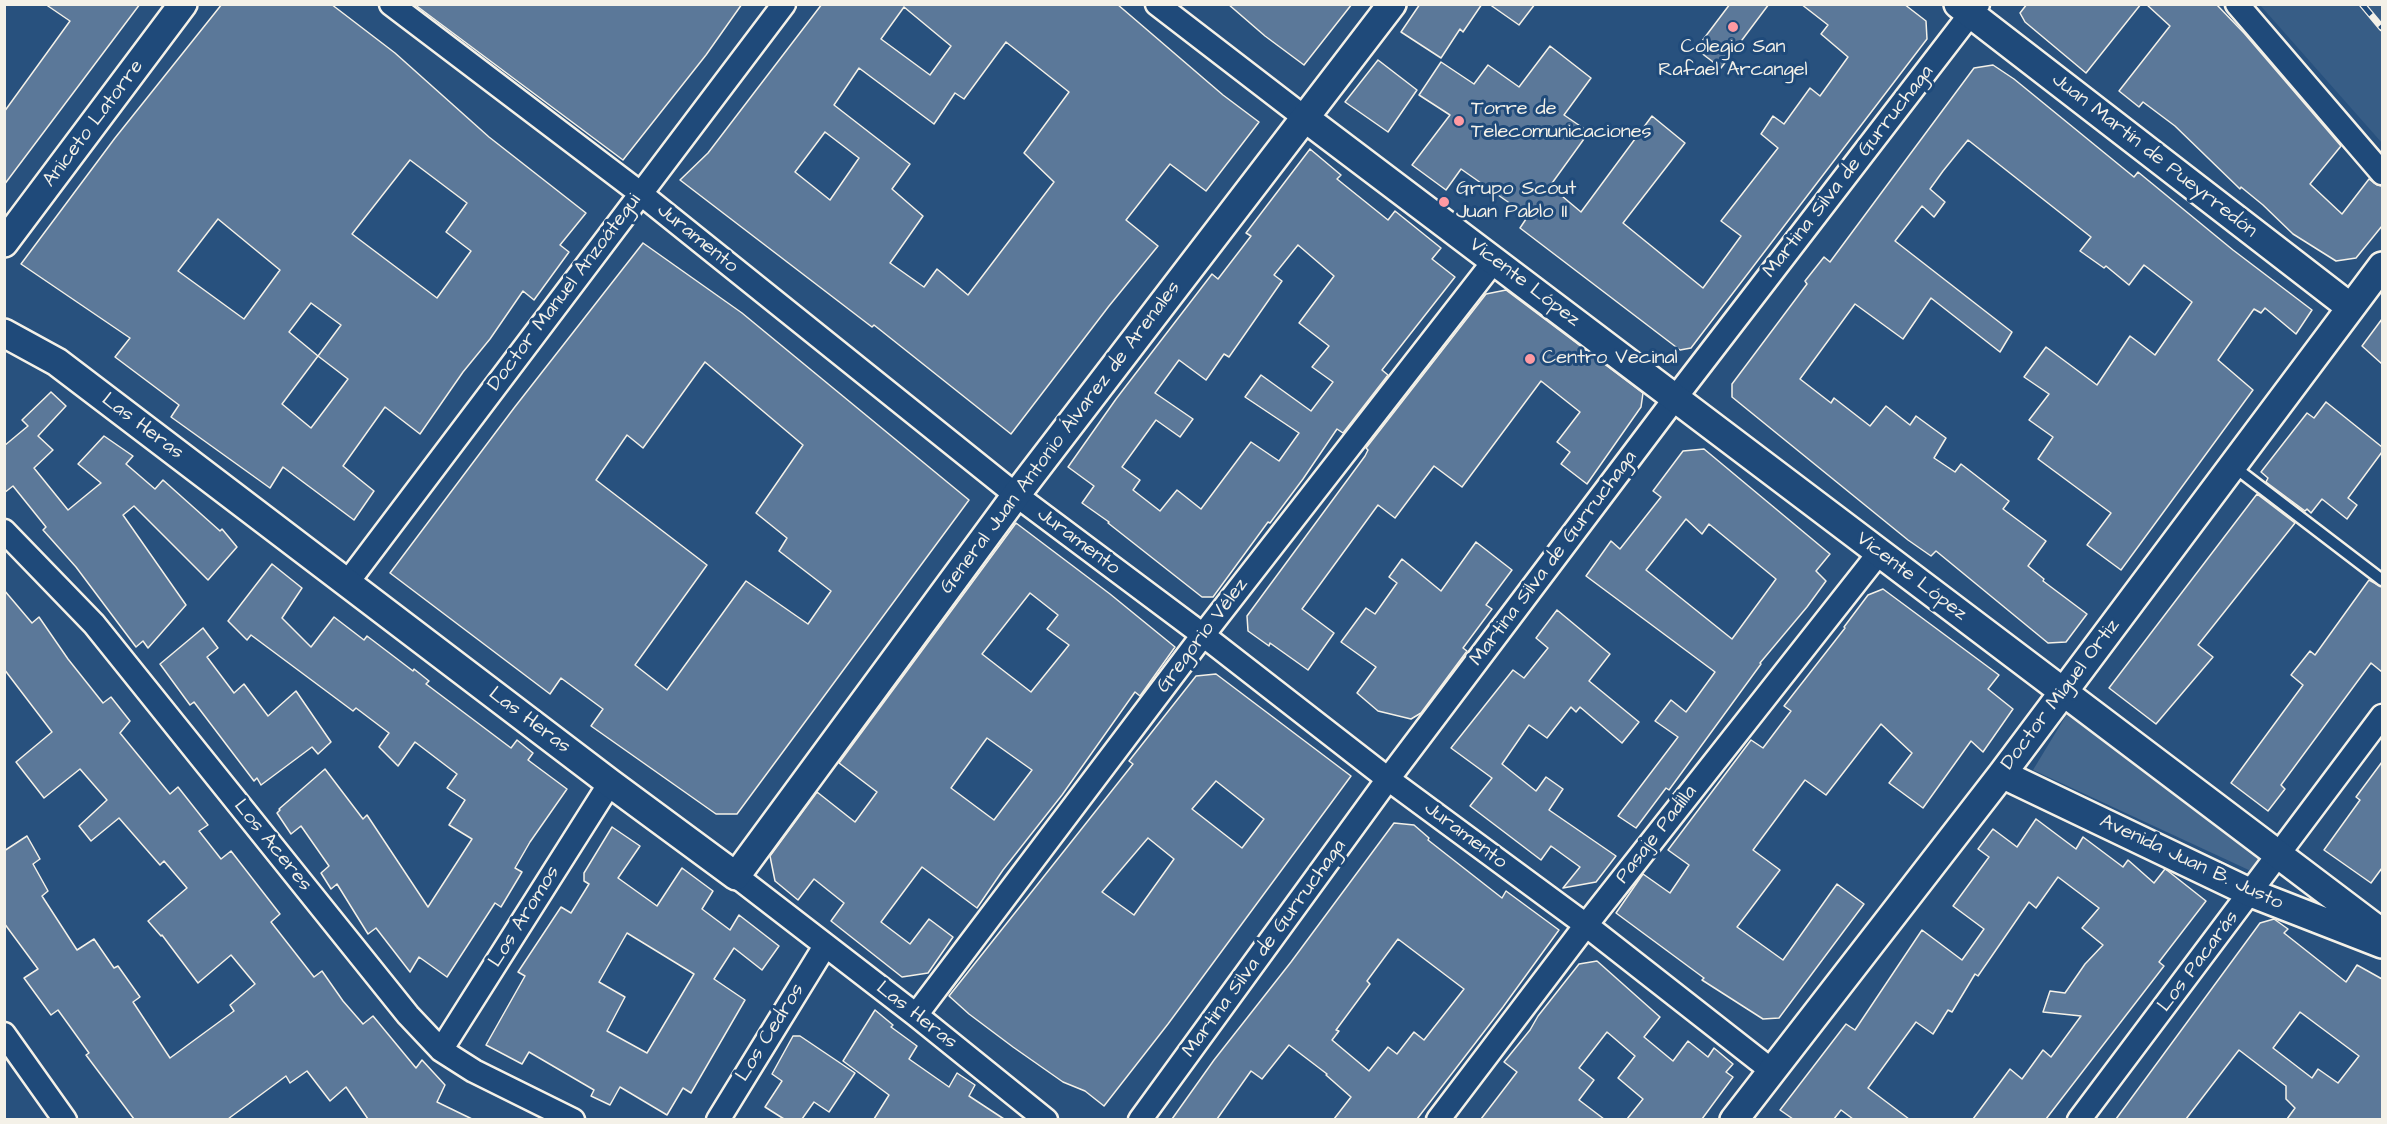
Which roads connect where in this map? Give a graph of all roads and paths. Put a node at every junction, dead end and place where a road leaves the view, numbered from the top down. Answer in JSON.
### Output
{"nodes":[{"id":1,"x":183,"y":4,"type":"edge"},
{"id":2,"x":391,"y":4,"type":"edge"},
{"id":3,"x":784,"y":4,"type":"edge"},
{"id":4,"x":1157,"y":4,"type":"edge"},
{"id":5,"x":1392,"y":4,"type":"edge"},
{"id":6,"x":2236,"y":4,"type":"edge"},
{"id":7,"x":1969,"y":8,"type":"edge"},
{"id":8,"x":1305,"y":117,"type":"junction"},
{"id":9,"x":2382,"y":173,"type":"edge"},
{"id":10,"x":640,"y":193,"type":"junction"},
{"id":11,"x":4,"y":243,"type":"edge"},
{"id":12,"x":1494,"y":261,"type":"junction"},
{"id":13,"x":2382,"y":266,"type":"edge"},
{"id":14,"x":2350,"y":307,"type":"junction"},
{"id":15,"x":4,"y":333,"type":"edge"},
{"id":16,"x":1676,"y":398,"type":"junction"},
{"id":17,"x":2233,"y":466,"type":"junction"},
{"id":18,"x":1016,"y":495,"type":"junction"},
{"id":19,"x":4,"y":531,"type":"edge"},
{"id":20,"x":1879,"y":553,"type":"junction"},
{"id":21,"x":2382,"y":580,"type":"edge"},
{"id":22,"x":347,"y":583,"type":"junction"},
{"id":23,"x":1203,"y":635,"type":"junction"},
{"id":24,"x":2064,"y":690,"type":"junction"},
{"id":25,"x":2382,"y":716,"type":"edge"},
{"id":26,"x":2002,"y":774,"type":"junction"},
{"id":27,"x":1388,"y":779,"type":"junction"},
{"id":28,"x":610,"y":783,"type":"junction"},
{"id":29,"x":2280,"y":854,"type":"junction"},
{"id":30,"x":736,"y":876,"type":"junction"},
{"id":31,"x":2251,"y":893,"type":"junction"},
{"id":32,"x":1586,"y":925,"type":"junction"},
{"id":33,"x":2382,"y":933,"type":"edge"},
{"id":34,"x":2382,"y":944,"type":"edge"},
{"id":35,"x":825,"y":946,"type":"junction"},
{"id":36,"x":916,"y":1015,"type":"junction"},
{"id":37,"x":4,"y":1034,"type":"edge"},
{"id":38,"x":441,"y":1050,"type":"junction"},
{"id":39,"x":1772,"y":1070,"type":"junction"},
{"id":40,"x":1037,"y":1117,"type":"edge"},
{"id":41,"x":65,"y":1119,"type":"edge"},
{"id":42,"x":573,"y":1119,"type":"edge"},
{"id":43,"x":718,"y":1119,"type":"edge"},
{"id":44,"x":1140,"y":1119,"type":"edge"},
{"id":45,"x":1438,"y":1119,"type":"edge"},
{"id":46,"x":1734,"y":1119,"type":"edge"},
{"id":47,"x":2079,"y":1119,"type":"edge"}],
"edges":[{"from":1,"to":11,"type":"street","name":"Aniceto Latorre"},
{"from":2,"to":10,"type":"street","name":"Juramento"},
{"from":3,"to":10,"type":"street","name":"Doctor Manuel Anzoátegui"},
{"from":4,"to":8,"type":"street","name":"Vicente López"},
{"from":5,"to":8,"type":"street","name":"General Juan Antonio Álvarez de Arenales"},
{"from":6,"to":9,"type":"street"},
{"from":7,"to":14,"type":"street","name":"Juan Martín de Pueyrredón"},
{"from":7,"to":16,"type":"street","name":"Martina Silva de Gurruchaga"},
{"from":8,"to":12,"type":"street","name":"Vicente López"},
{"from":8,"to":18,"type":"street","name":"General Juan Antonio Álvarez de Arenales"},
{"from":10,"to":18,"type":"street","name":"Juramento"},
{"from":10,"to":22,"type":"street","name":"Doctor Manuel Anzoátegui"},
{"from":12,"to":16,"type":"street","name":"Vicente López"},
{"from":12,"to":23,"type":"street","name":"Gregorio Vélez"},
{"from":13,"to":14,"type":"street","name":"Doctor Miguel Ortiz"},
{"from":14,"to":17,"type":"street","name":"Doctor Miguel Ortiz"},
{"from":15,"to":22,"type":"street","name":"Las Heras"},
{"from":16,"to":20,"type":"street","name":"Vicente López"},
{"from":16,"to":27,"type":"street","name":"Martina Silva de Gurruchaga"},
{"from":17,"to":21,"type":"lane"},
{"from":17,"to":24,"type":"street","name":"Doctor Miguel Ortiz"},
{"from":18,"to":23,"type":"street","name":"Juramento"},
{"from":18,"to":30,"type":"street","name":"General Juan Antonio Álvarez de Arenales"},
{"from":19,"to":38,"type":"street","name":"Los Aceres"},
{"from":20,"to":24,"type":"street","name":"Vicente López"},
{"from":20,"to":32,"type":"street","name":"Pasaje Padilla"},
{"from":22,"to":28,"type":"street","name":"Las Heras"},
{"from":23,"to":27,"type":"street","name":"Juramento"},
{"from":23,"to":36,"type":"street","name":"Gregorio Vélez"},
{"from":24,"to":26,"type":"street","name":"Doctor Miguel Ortiz"},
{"from":24,"to":29,"type":"street","name":"Avenida Juan B. Justo"},
{"from":25,"to":29,"type":"street","name":"Los Pacarás"},
{"from":26,"to":31,"type":"street","name":"Avenida Juan B. Justo"},
{"from":26,"to":39,"type":"street","name":"Doctor Miguel Ortiz"},
{"from":27,"to":32,"type":"street","name":"Juramento"},
{"from":27,"to":44,"type":"street","name":"Martina Silva de Gurruchaga"},
{"from":28,"to":30,"type":"street","name":"Las Heras"},
{"from":28,"to":38,"type":"street","name":"Los Aromos"},
{"from":29,"to":31,"type":"street","name":"Los Pacarás"},
{"from":29,"to":33,"type":"street","name":"Avenida Juan B. Justo"},
{"from":30,"to":35,"type":"street","name":"Las Heras"},
{"from":31,"to":34,"type":"street","name":"Avenida Juan B. Justo"},
{"from":31,"to":47,"type":"street","name":"Los Pacarás"},
{"from":32,"to":39,"type":"street","name":"Juramento"},
{"from":32,"to":45,"type":"street","name":"Pasaje Padilla"},
{"from":35,"to":36,"type":"street","name":"Las Heras"},
{"from":35,"to":43,"type":"street","name":"Los Cedros"},
{"from":36,"to":40,"type":"street","name":"Las Heras"},
{"from":37,"to":41,"type":"street"},
{"from":38,"to":42,"type":"street","name":"Los Aceres"},
{"from":39,"to":46,"type":"street","name":"Doctor Miguel Ortiz"}]}
